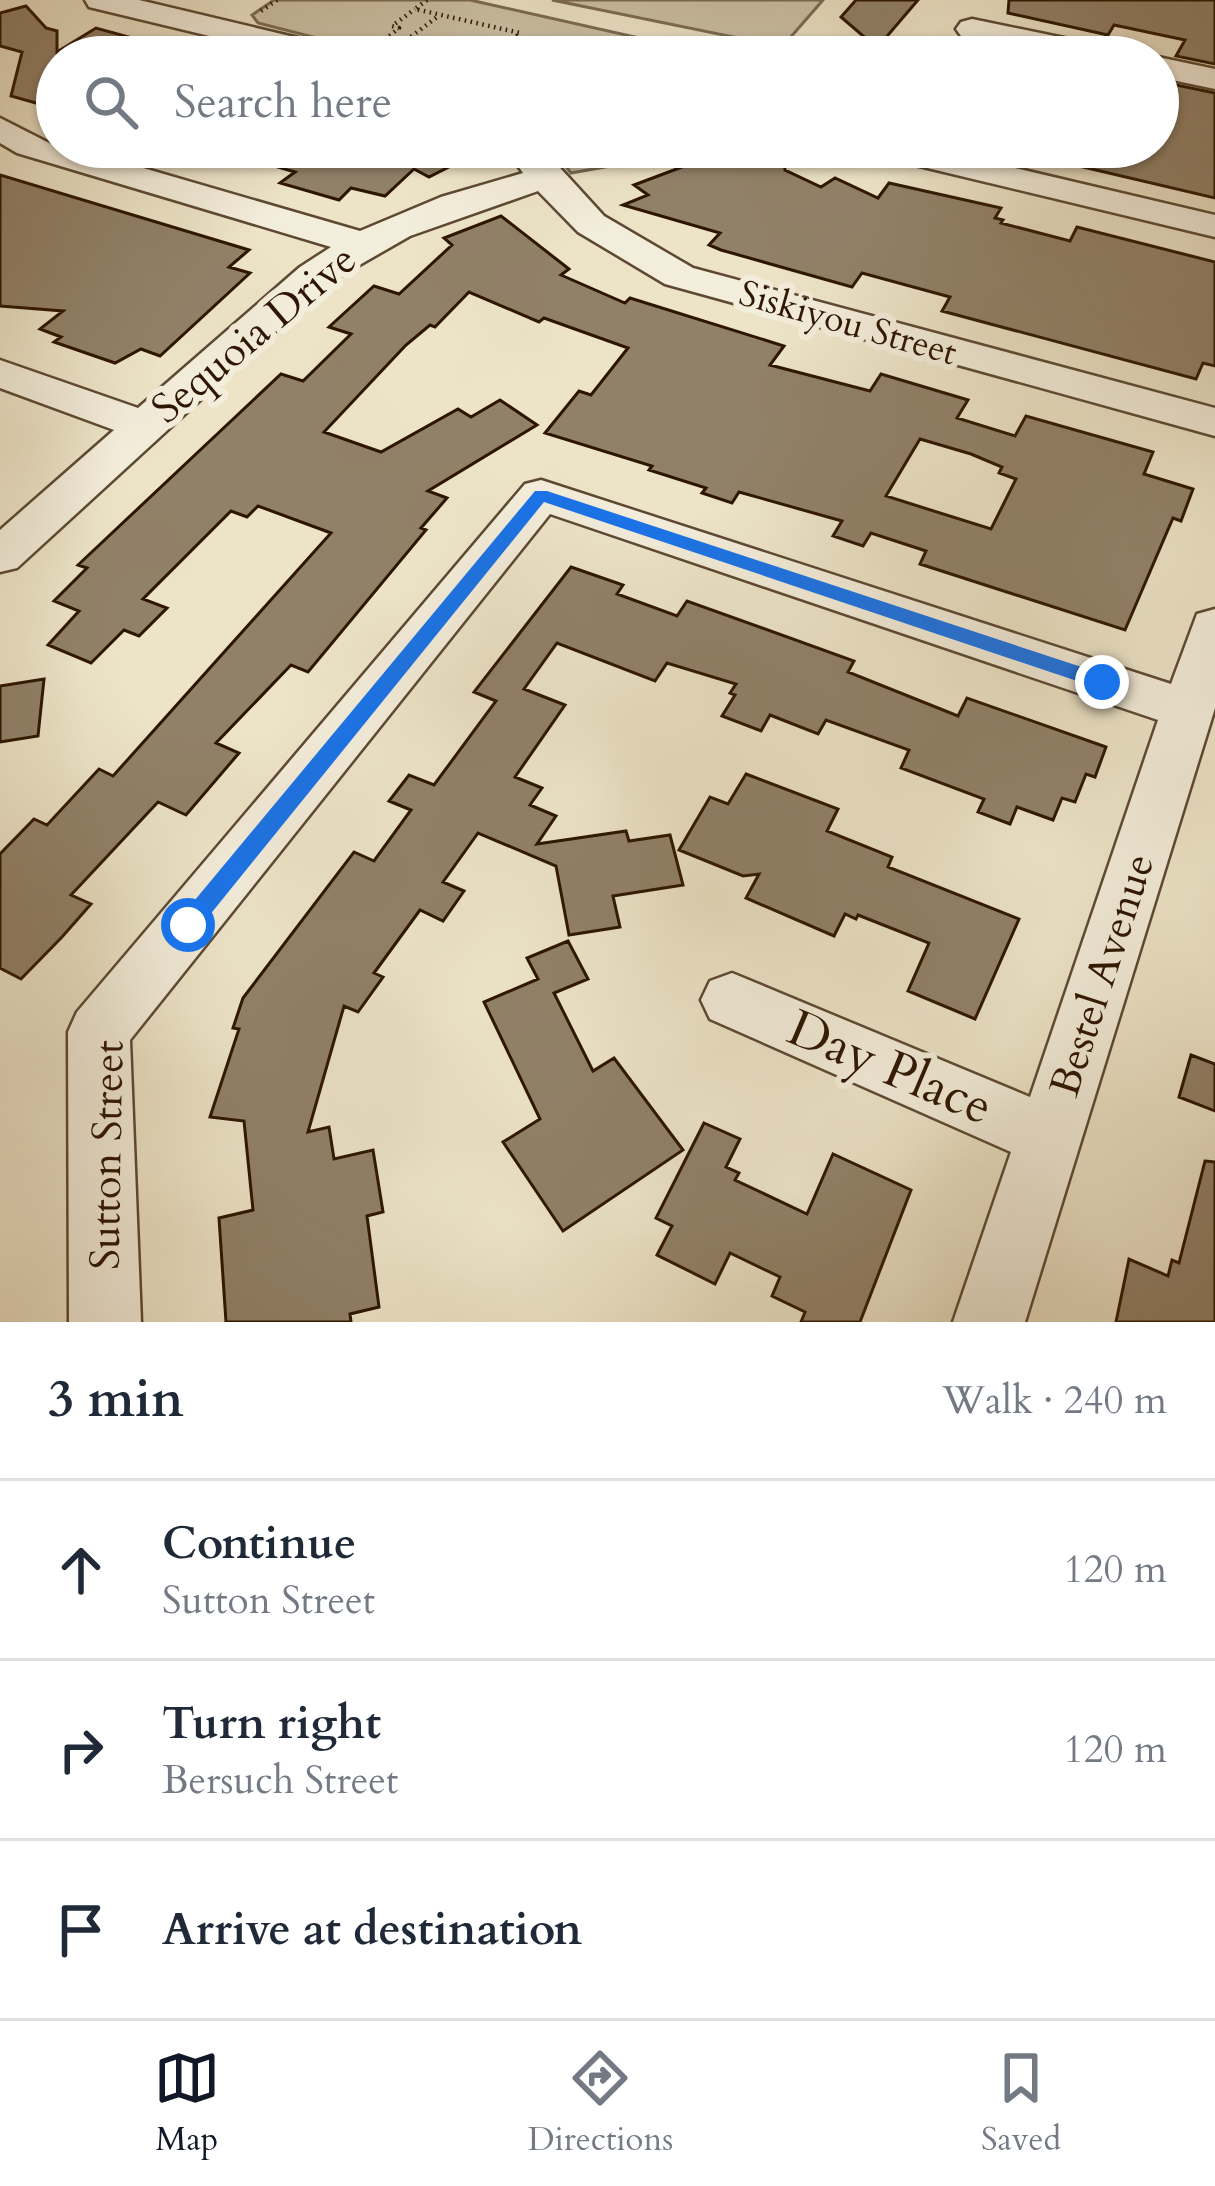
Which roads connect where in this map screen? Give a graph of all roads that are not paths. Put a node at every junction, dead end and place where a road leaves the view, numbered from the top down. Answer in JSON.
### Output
{"nodes":[{"id":1,"x":100,"y":0,"type":"edge"},
{"id":2,"x":250,"y":0,"type":"edge"},
{"id":3,"x":212,"y":26,"type":"junction"},
{"id":4,"x":972,"y":28,"type":"dead end"},
{"id":5,"x":252,"y":36,"type":"edge"},
{"id":6,"x":1010,"y":36,"type":"edge"},
{"id":7,"x":1179,"y":72,"type":"edge"},
{"id":8,"x":1215,"y":80,"type":"edge"},
{"id":9,"x":0,"y":128,"type":"edge"},
{"id":10,"x":36,"y":148,"type":"edge"},
{"id":11,"x":104,"y":168,"type":"edge"},
{"id":12,"x":523,"y":168,"type":"edge"},
{"id":13,"x":539,"y":168,"type":"edge"},
{"id":14,"x":970,"y":168,"type":"edge"},
{"id":15,"x":1215,"y":226,"type":"edge"},
{"id":16,"x":358,"y":243,"type":"junction"},
{"id":17,"x":0,"y":373,"type":"edge"},
{"id":18,"x":1215,"y":422,"type":"edge"},
{"id":19,"x":145,"y":427,"type":"junction"},
{"id":20,"x":0,"y":556,"type":"edge"},
{"id":21,"x":1215,"y":627,"type":"edge"},
{"id":22,"x":1188,"y":710,"type":"junction"},
{"id":23,"x":732,"y":1000,"type":"dead end"},
{"id":24,"x":1049,"y":1137,"type":"junction"},
{"id":25,"x":105,"y":1322,"type":"edge"},
{"id":26,"x":989,"y":1322,"type":"edge"}],
"edges":[{"from":1,"to":3,"type":"street"},
{"from":2,"to":3,"type":"street"},
{"from":3,"to":5,"type":"street"},
{"from":4,"to":6,"type":"street"},
{"from":7,"to":8,"type":"street"},
{"from":9,"to":10,"type":"street"},
{"from":11,"to":16,"type":"street"},
{"from":12,"to":16,"type":"street","name":"Sequoia Drive"},
{"from":13,"to":18,"type":"street","name":"Siskiyou Street"},
{"from":14,"to":15,"type":"street"},
{"from":16,"to":19,"type":"street","name":"Sequoia Drive"},
{"from":17,"to":19,"type":"street"},
{"from":19,"to":20,"type":"street","name":"Sequoia Drive"},
{"from":21,"to":22,"type":"street","name":"Bestel Avenue"},
{"from":22,"to":24,"type":"street","name":"Bestel Avenue"},
{"from":22,"to":25,"type":"street","name":"Sutton Street"},
{"from":23,"to":24,"type":"street","name":"Day Place"},
{"from":24,"to":26,"type":"street","name":"Bestel Avenue"}]}
